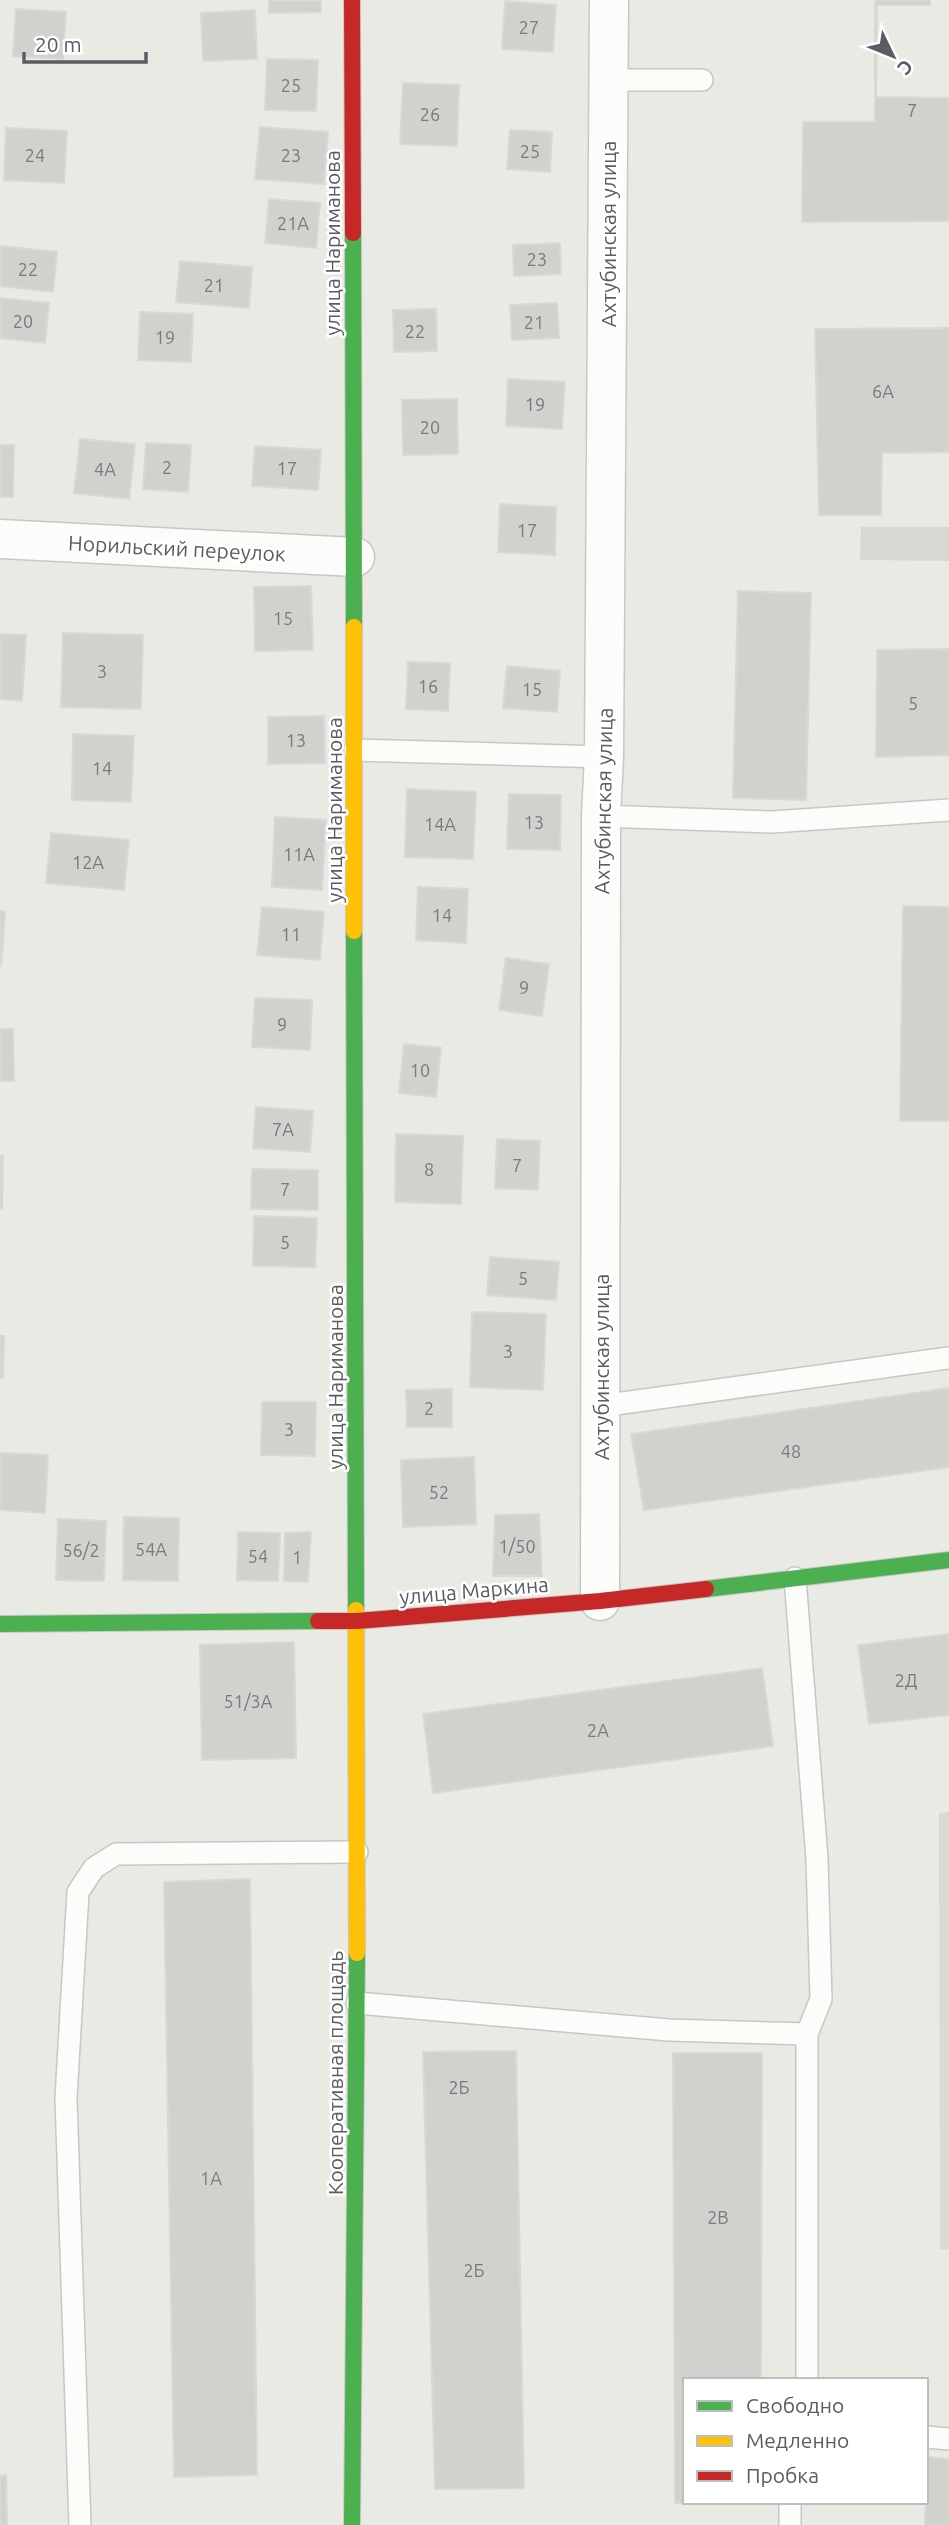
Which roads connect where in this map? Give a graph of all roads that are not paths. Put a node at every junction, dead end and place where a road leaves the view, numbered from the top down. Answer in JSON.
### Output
{"nodes":[{"id":1,"x":352,"y":0,"type":"edge"},
{"id":2,"x":609,"y":0,"type":"edge"},
{"id":3,"x":609,"y":80,"type":"junction"},
{"id":4,"x":702,"y":80,"type":"dead end"},
{"id":5,"x":0,"y":539,"type":"edge"},
{"id":6,"x":355,"y":557,"type":"junction"},
{"id":7,"x":355,"y":750,"type":"junction"},
{"id":8,"x":604,"y":757,"type":"junction"},
{"id":9,"x":949,"y":810,"type":"edge"},
{"id":10,"x":601,"y":816,"type":"junction"},
{"id":11,"x":949,"y":1358,"type":"edge"},
{"id":12,"x":601,"y":1406,"type":"junction"},
{"id":13,"x":949,"y":1560,"type":"edge"},
{"id":14,"x":795,"y":1578,"type":"junction"},
{"id":15,"x":600,"y":1601,"type":"junction"},
{"id":16,"x":357,"y":1621,"type":"junction"},
{"id":17,"x":0,"y":1624,"type":"edge"},
{"id":18,"x":357,"y":1853,"type":"junction"},
{"id":19,"x":357,"y":2003,"type":"junction"},
{"id":20,"x":807,"y":2034,"type":"junction"},
{"id":21,"x":807,"y":2378,"type":"edge"},
{"id":22,"x":928,"y":2437,"type":"edge"},
{"id":23,"x":949,"y":2439,"type":"edge"},
{"id":24,"x":790,"y":2504,"type":"edge"},
{"id":25,"x":80,"y":2525,"type":"edge"},
{"id":26,"x":352,"y":2525,"type":"edge"},
{"id":27,"x":790,"y":2525,"type":"edge"}],
"edges":[{"from":1,"to":6,"type":"street","name":"улица Нариманова"},
{"from":2,"to":3,"type":"street","name":"Ахтубинская улица"},
{"from":3,"to":4,"type":"lane"},
{"from":3,"to":8,"type":"street","name":"Ахтубинская улица"},
{"from":5,"to":6,"type":"street","name":"Норильский переулок"},
{"from":6,"to":7,"type":"street","name":"улица Нариманова"},
{"from":7,"to":8,"type":"lane"},
{"from":7,"to":16,"type":"street","name":"улица Нариманова"},
{"from":8,"to":10,"type":"street","name":"Ахтубинская улица"},
{"from":9,"to":10,"type":"lane"},
{"from":10,"to":12,"type":"street","name":"Ахтубинская улица"},
{"from":11,"to":12,"type":"lane"},
{"from":12,"to":15,"type":"street","name":"Ахтубинская улица"},
{"from":13,"to":14,"type":"street","name":"улица Маркина"},
{"from":14,"to":15,"type":"street","name":"улица Маркина"},
{"from":14,"to":20,"type":"lane"},
{"from":15,"to":16,"type":"street","name":"улица Маркина"},
{"from":16,"to":17,"type":"street","name":"улица Маркина"},
{"from":16,"to":18,"type":"street","name":"Кооперативная площадь"},
{"from":18,"to":19,"type":"street","name":"Кооперативная площадь"},
{"from":18,"to":25,"type":"lane"},
{"from":19,"to":20,"type":"lane"},
{"from":19,"to":26,"type":"street","name":"Кооперативная площадь"},
{"from":20,"to":21,"type":"lane"},
{"from":22,"to":23,"type":"lane"},
{"from":24,"to":27,"type":"lane"}]}
